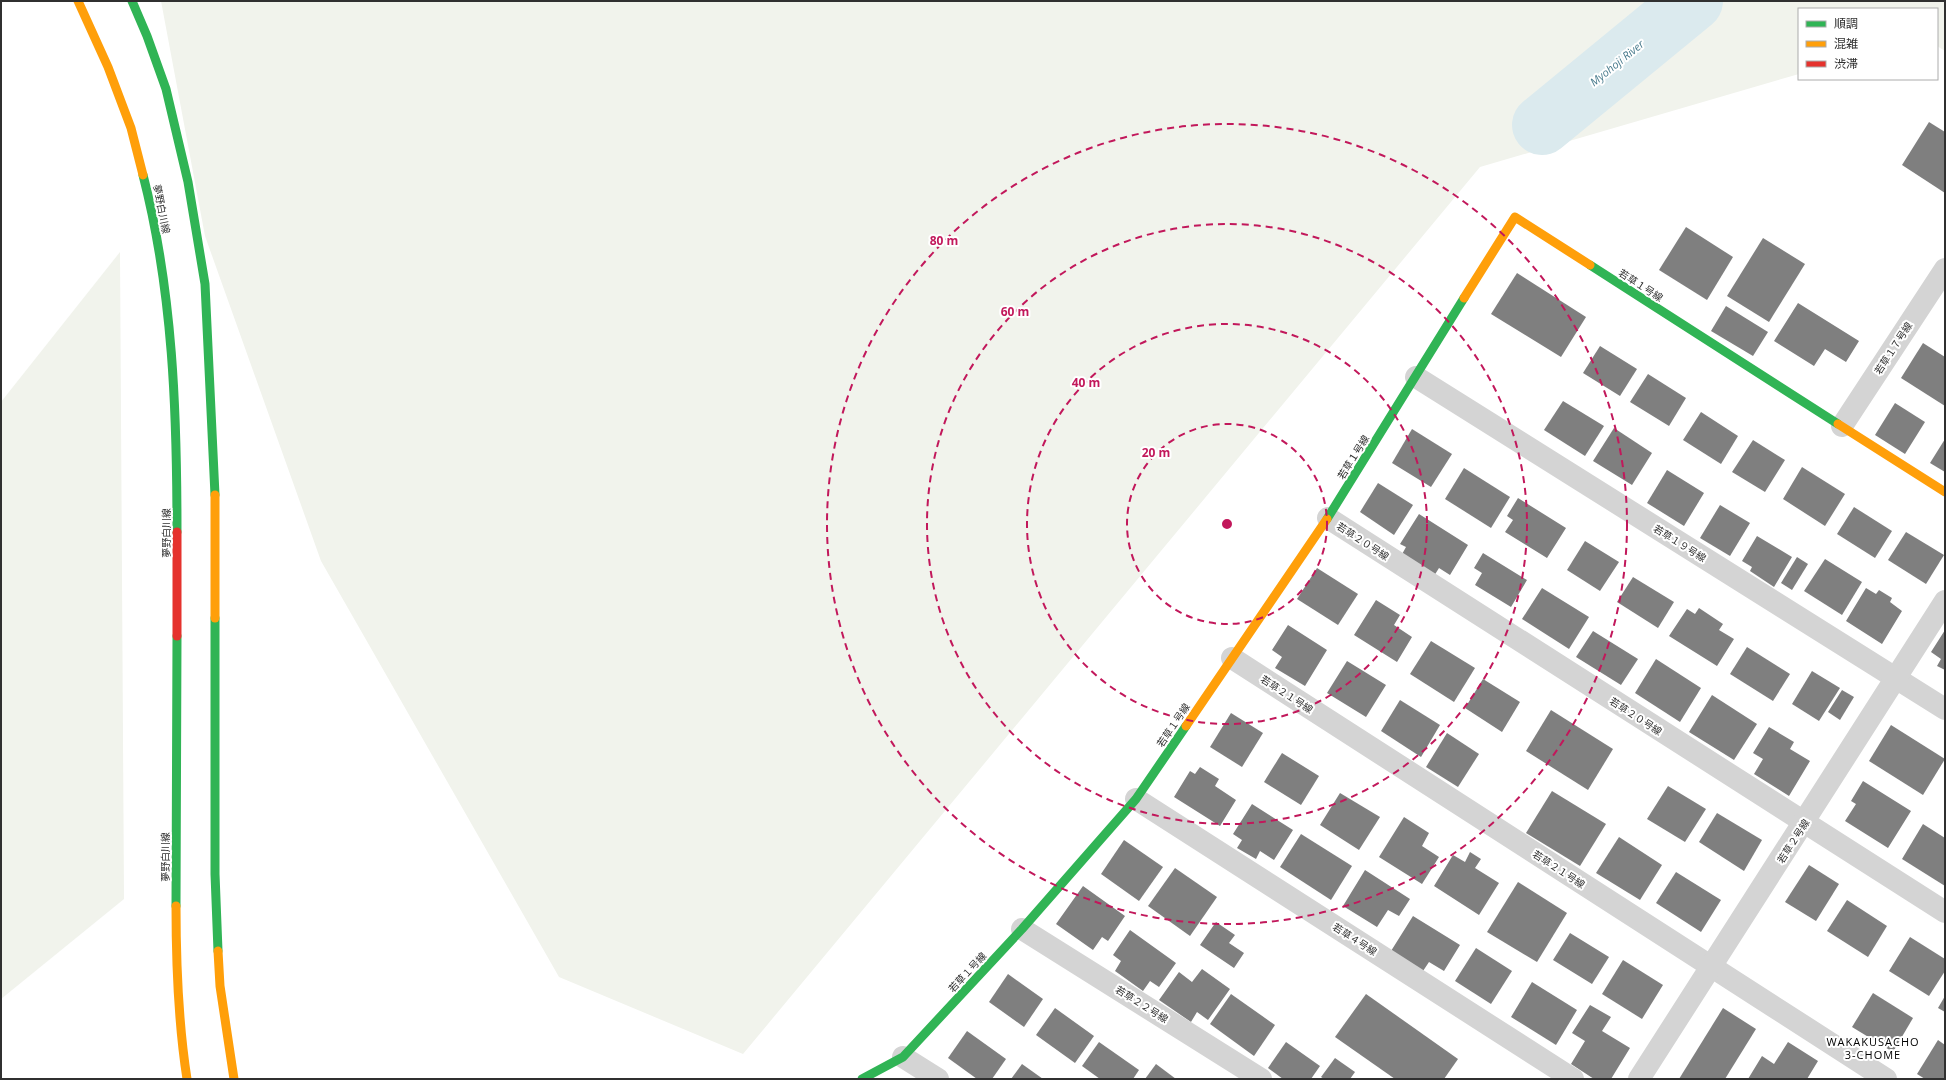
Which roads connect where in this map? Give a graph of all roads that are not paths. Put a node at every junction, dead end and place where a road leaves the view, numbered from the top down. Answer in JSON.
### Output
{"nodes":[{"id":1,"x":78,"y":1,"type":"edge"},
{"id":2,"x":132,"y":1,"type":"edge"},
{"id":3,"x":1945,"y":269,"type":"edge"},
{"id":4,"x":1416,"y":377,"type":"junction"},
{"id":5,"x":1842,"y":426,"type":"junction"},
{"id":6,"x":1945,"y":492,"type":"edge"},
{"id":7,"x":1328,"y":518,"type":"junction"},
{"id":8,"x":1945,"y":601,"type":"edge"},
{"id":9,"x":1232,"y":658,"type":"junction"},
{"id":10,"x":1897,"y":678,"type":"junction"},
{"id":11,"x":1945,"y":708,"type":"edge"},
{"id":12,"x":1136,"y":799,"type":"junction"},
{"id":13,"x":1804,"y":824,"type":"junction"},
{"id":14,"x":1945,"y":912,"type":"edge"},
{"id":15,"x":1022,"y":929,"type":"junction"},
{"id":16,"x":1712,"y":967,"type":"junction"},
{"id":17,"x":903,"y":1056,"type":"junction"},
{"id":18,"x":187,"y":1079,"type":"edge"},
{"id":19,"x":234,"y":1079,"type":"edge"},
{"id":20,"x":862,"y":1079,"type":"edge"},
{"id":21,"x":938,"y":1079,"type":"edge"},
{"id":22,"x":1261,"y":1079,"type":"edge"},
{"id":23,"x":1573,"y":1079,"type":"edge"},
{"id":24,"x":1639,"y":1079,"type":"edge"},
{"id":25,"x":1886,"y":1079,"type":"edge"}],
"edges":[{"from":1,"to":18,"type":"street","name":"夢野白川線"},
{"from":2,"to":19,"type":"street"},
{"from":3,"to":5,"type":"street","name":"若草１７号線"},
{"from":4,"to":5,"type":"street","name":"若草１号線"},
{"from":4,"to":7,"type":"street","name":"若草１号線"},
{"from":4,"to":10,"type":"street","name":"若草１９号線"},
{"from":5,"to":6,"type":"street","name":"若草１号線"},
{"from":7,"to":9,"type":"street","name":"若草１号線"},
{"from":7,"to":13,"type":"street","name":"若草２０号線"},
{"from":8,"to":10,"type":"street","name":"若草２号線"},
{"from":9,"to":12,"type":"street","name":"若草１号線"},
{"from":9,"to":16,"type":"street","name":"若草２１号線"},
{"from":10,"to":11,"type":"street","name":"若草１９号線"},
{"from":10,"to":13,"type":"street","name":"若草２号線"},
{"from":12,"to":15,"type":"street","name":"若草１号線"},
{"from":12,"to":23,"type":"street","name":"若草４号線"},
{"from":13,"to":14,"type":"street","name":"若草２０号線"},
{"from":13,"to":16,"type":"street","name":"若草２号線"},
{"from":15,"to":17,"type":"street","name":"若草１号線"},
{"from":15,"to":22,"type":"street","name":"若草２２号線"},
{"from":16,"to":24,"type":"street","name":"若草２号線"},
{"from":16,"to":25,"type":"street","name":"若草２１号線"},
{"from":17,"to":20,"type":"street","name":"若草１号線"},
{"from":17,"to":21,"type":"street"}]}
